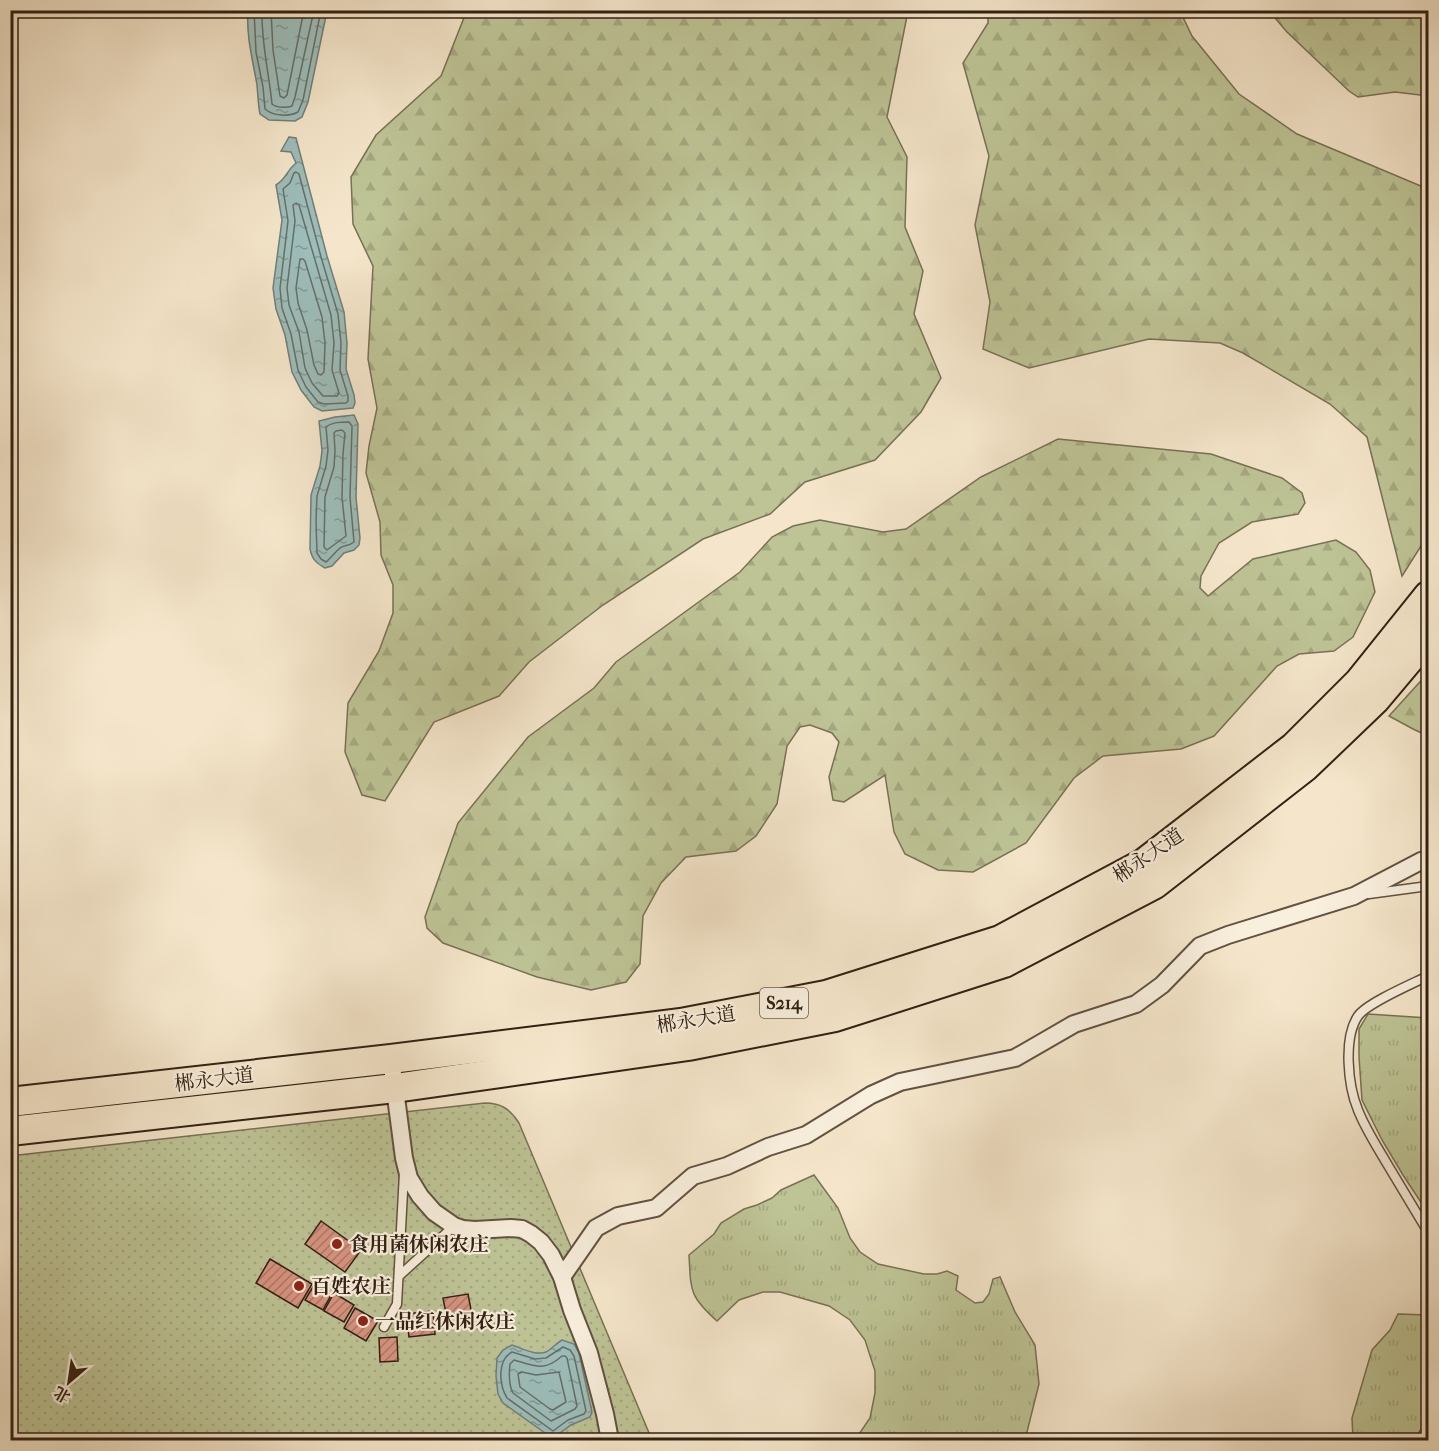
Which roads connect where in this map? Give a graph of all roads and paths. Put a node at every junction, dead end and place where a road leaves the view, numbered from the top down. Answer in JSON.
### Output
{"nodes":[{"id":1,"x":1428,"y":596,"type":"edge"},
{"id":2,"x":1428,"y":637,"type":"edge"},
{"id":3,"x":1428,"y":859,"type":"edge"},
{"id":4,"x":1428,"y":886,"type":"edge"},
{"id":5,"x":1354,"y":896,"type":"junction"},
{"id":6,"x":1428,"y":976,"type":"edge"},
{"id":7,"x":391,"y":1059,"type":"junction"},
{"id":8,"x":395,"y":1088,"type":"junction"},
{"id":9,"x":10,"y":1102,"type":"edge"},
{"id":10,"x":10,"y":1131,"type":"edge"},
{"id":11,"x":404,"y":1158,"type":"junction"},
{"id":12,"x":454,"y":1226,"type":"junction"},
{"id":13,"x":1428,"y":1232,"type":"edge"},
{"id":14,"x":399,"y":1276,"type":"junction"},
{"id":15,"x":562,"y":1277,"type":"junction"},
{"id":16,"x":384,"y":1327,"type":"dead end"},
{"id":17,"x":1428,"y":1427,"type":"edge"},
{"id":18,"x":610,"y":1440,"type":"edge"},
{"id":19,"x":1420,"y":1440,"type":"edge"}],
"edges":[{"from":1,"to":7,"type":"highway","name":"郴永大道","number":"S214"},
{"from":2,"to":8,"type":"highway","name":"郴永大道","number":"S214"},
{"from":3,"to":5,"type":"street"},
{"from":4,"to":5,"type":"lane"},
{"from":5,"to":15,"type":"street"},
{"from":6,"to":13,"type":"lane"},
{"from":7,"to":8,"type":"street"},
{"from":7,"to":9,"type":"highway","name":"郴永大道","number":"S214"},
{"from":8,"to":10,"type":"highway","name":"郴永大道","number":"S214"},
{"from":8,"to":11,"type":"street"},
{"from":11,"to":12,"type":"street"},
{"from":11,"to":14,"type":"lane"},
{"from":12,"to":14,"type":"lane"},
{"from":12,"to":15,"type":"street"},
{"from":14,"to":16,"type":"lane"},
{"from":15,"to":18,"type":"street"},
{"from":17,"to":19,"type":"lane"}]}
